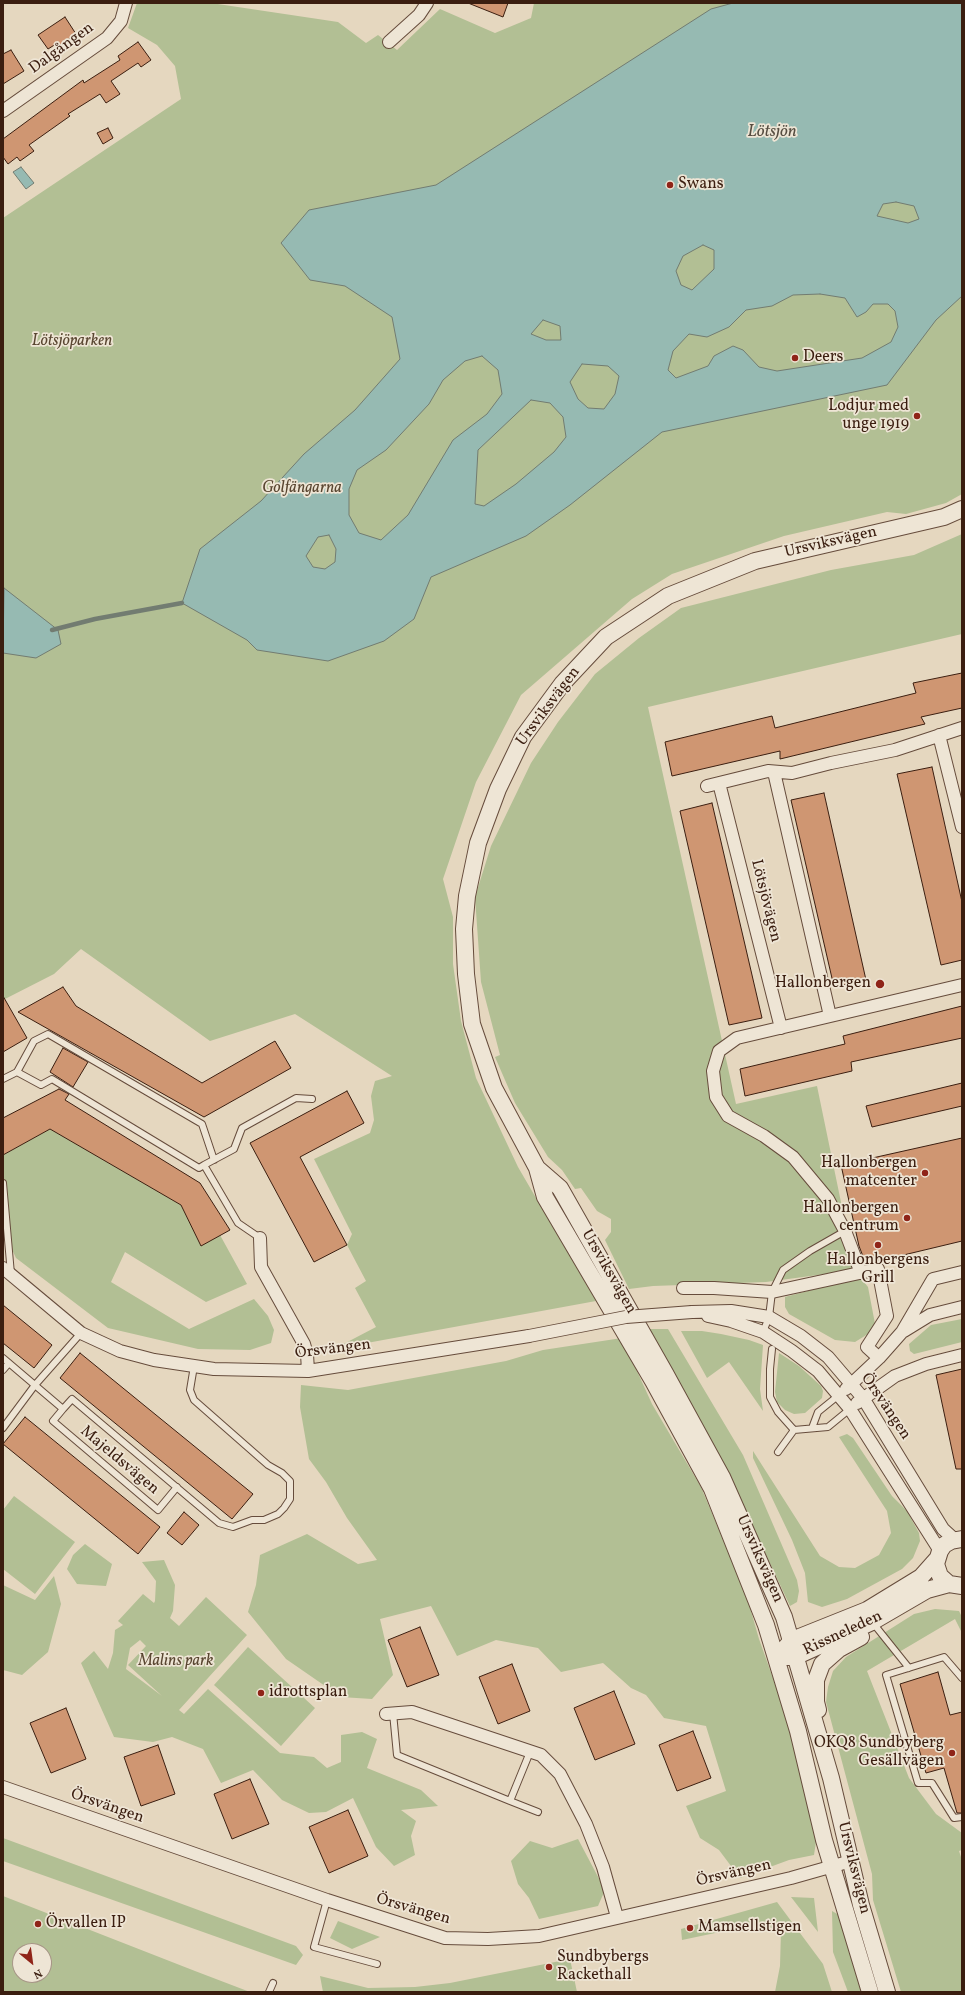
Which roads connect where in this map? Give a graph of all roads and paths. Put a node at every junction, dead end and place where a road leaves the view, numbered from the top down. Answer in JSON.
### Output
{"nodes":[{"id":1,"x":126,"y":3,"type":"edge"},
{"id":2,"x":428,"y":3,"type":"edge"},
{"id":3,"x":389,"y":42,"type":"dead end"},
{"id":4,"x":3,"y":111,"type":"edge"},
{"id":5,"x":962,"y":509,"type":"edge"},
{"id":6,"x":962,"y":728,"type":"edge"},
{"id":7,"x":938,"y":735,"type":"junction"},
{"id":8,"x":774,"y":772,"type":"junction"},
{"id":9,"x":962,"y":827,"type":"edge"},
{"id":10,"x":962,"y":985,"type":"edge"},
{"id":11,"x":830,"y":1016,"type":"junction"},
{"id":12,"x":781,"y":1028,"type":"junction"},
{"id":13,"x":17,"y":1072,"type":"junction"},
{"id":14,"x":3,"y":1079,"type":"edge"},
{"id":15,"x":312,"y":1099,"type":"dead end"},
{"id":16,"x":214,"y":1160,"type":"junction"},
{"id":17,"x":204,"y":1165,"type":"junction"},
{"id":18,"x":536,"y":1168,"type":"junction"},
{"id":19,"x":3,"y":1183,"type":"edge"},
{"id":20,"x":845,"y":1231,"type":"junction"},
{"id":21,"x":260,"y":1238,"type":"joint"},
{"id":22,"x":7,"y":1271,"type":"edge"},
{"id":23,"x":962,"y":1272,"type":"edge"},
{"id":24,"x":861,"y":1273,"type":"junction"},
{"id":25,"x":683,"y":1288,"type":"dead end"},
{"id":26,"x":772,"y":1292,"type":"junction"},
{"id":27,"x":962,"y":1307,"type":"edge"},
{"id":28,"x":692,"y":1312,"type":"junction"},
{"id":29,"x":769,"y":1317,"type":"junction"},
{"id":30,"x":763,"y":1332,"type":"junction"},
{"id":31,"x":902,"y":1332,"type":"junction"},
{"id":32,"x":81,"y":1333,"type":"junction"},
{"id":33,"x":772,"y":1349,"type":"dead end"},
{"id":34,"x":962,"y":1355,"type":"edge"},
{"id":35,"x":3,"y":1358,"type":"edge"},
{"id":36,"x":879,"y":1358,"type":"junction"},
{"id":37,"x":9,"y":1363,"type":"junction"},
{"id":38,"x":194,"y":1366,"type":"junction"},
{"id":39,"x":3,"y":1370,"type":"edge"},
{"id":40,"x":308,"y":1371,"type":"junction"},
{"id":41,"x":852,"y":1384,"type":"junction"},
{"id":42,"x":36,"y":1385,"type":"junction"},
{"id":43,"x":839,"y":1395,"type":"junction"},
{"id":44,"x":863,"y":1398,"type":"junction"},
{"id":45,"x":850,"y":1409,"type":"junction"},
{"id":46,"x":63,"y":1410,"type":"junction"},
{"id":47,"x":3,"y":1428,"type":"edge"},
{"id":48,"x":812,"y":1428,"type":"junction"},
{"id":49,"x":794,"y":1430,"type":"junction"},
{"id":50,"x":778,"y":1452,"type":"dead end"},
{"id":51,"x":177,"y":1487,"type":"junction"},
{"id":52,"x":958,"y":1540,"type":"edge"},
{"id":53,"x":938,"y":1555,"type":"junction"},
{"id":54,"x":958,"y":1587,"type":"edge"},
{"id":55,"x":872,"y":1622,"type":"junction"},
{"id":56,"x":792,"y":1640,"type":"junction"},
{"id":57,"x":797,"y":1656,"type":"junction"},
{"id":58,"x":777,"y":1657,"type":"junction"},
{"id":59,"x":909,"y":1668,"type":"junction"},
{"id":60,"x":962,"y":1678,"type":"edge"},
{"id":61,"x":390,"y":1714,"type":"joint"},
{"id":62,"x":530,"y":1752,"type":"junction"},
{"id":63,"x":831,"y":1778,"type":"junction"},
{"id":64,"x":3,"y":1787,"type":"edge"},
{"id":65,"x":510,"y":1801,"type":"junction"},
{"id":66,"x":538,"y":1812,"type":"dead end"},
{"id":67,"x":962,"y":1817,"type":"edge"},
{"id":68,"x":851,"y":1861,"type":"junction"},
{"id":69,"x":832,"y":1867,"type":"junction"},
{"id":70,"x":326,"y":1900,"type":"junction"},
{"id":71,"x":617,"y":1917,"type":"junction"},
{"id":72,"x":377,"y":1964,"type":"dead end"},
{"id":73,"x":273,"y":1983,"type":"dead end"},
{"id":74,"x":269,"y":1992,"type":"edge"},
{"id":75,"x":870,"y":1992,"type":"edge"},
{"id":76,"x":887,"y":1992,"type":"edge"}],
"edges":[{"from":1,"to":4,"type":"street","name":"Dalgången"},
{"from":2,"to":3,"type":"street"},
{"from":5,"to":18,"type":"street","name":"Ursviksvägen"},
{"from":6,"to":7,"type":"street","name":"Lötsjövägen"},
{"from":7,"to":8,"type":"street","name":"Lötsjövägen"},
{"from":7,"to":9,"type":"street"},
{"from":8,"to":11,"type":"street"},
{"from":8,"to":12,"type":"street","name":"Lötsjövägen"},
{"from":10,"to":11,"type":"street"},
{"from":11,"to":12,"type":"street"},
{"from":12,"to":20,"type":"street"},
{"from":13,"to":14,"type":"lane"},
{"from":13,"to":16,"type":"lane"},
{"from":13,"to":17,"type":"lane"},
{"from":15,"to":16,"type":"lane"},
{"from":16,"to":17,"type":"lane"},
{"from":17,"to":21,"type":"lane"},
{"from":18,"to":56,"type":"street","name":"Ursviksvägen"},
{"from":18,"to":58,"type":"street","name":"Ursviksvägen"},
{"from":19,"to":22,"type":"lane"},
{"from":20,"to":24,"type":"street"},
{"from":20,"to":26,"type":"lane"},
{"from":21,"to":40,"type":"street"},
{"from":22,"to":32,"type":"street","name":"Örsvängen"},
{"from":23,"to":31,"type":"street"},
{"from":24,"to":26,"type":"street"},
{"from":24,"to":36,"type":"street"},
{"from":25,"to":26,"type":"street"},
{"from":26,"to":29,"type":"lane"},
{"from":27,"to":31,"type":"street"},
{"from":28,"to":29,"type":"street","name":"Örsvängen"},
{"from":28,"to":30,"type":"street","name":"Örsvängen"},
{"from":28,"to":40,"type":"street","name":"Örsvängen","bridge":true},
{"from":29,"to":30,"type":"lane"},
{"from":29,"to":41,"type":"street","name":"Örsvängen"},
{"from":30,"to":43,"type":"street","name":"Örsvängen"},
{"from":31,"to":36,"type":"street"},
{"from":32,"to":38,"type":"street","name":"Örsvängen"},
{"from":32,"to":42,"type":"lane"},
{"from":33,"to":49,"type":"lane"},
{"from":34,"to":44,"type":"street"},
{"from":35,"to":37,"type":"lane"},
{"from":36,"to":41,"type":"street"},
{"from":37,"to":39,"type":"lane"},
{"from":37,"to":42,"type":"lane"},
{"from":38,"to":40,"type":"street","name":"Örsvängen"},
{"from":38,"to":51,"type":"lane","name":"Majeldsvägen"},
{"from":41,"to":43,"type":"street"},
{"from":41,"to":44,"type":"street","name":"Örsvängen"},
{"from":42,"to":46,"type":"lane"},
{"from":42,"to":47,"type":"lane"},
{"from":43,"to":45,"type":"street","name":"Örsvängen"},
{"from":43,"to":48,"type":"lane"},
{"from":44,"to":45,"type":"street"},
{"from":44,"to":52,"type":"street","name":"Örsvängen"},
{"from":45,"to":48,"type":"lane"},
{"from":45,"to":53,"type":"street","name":"Örsvängen"},
{"from":46,"to":51,"type":"lane","name":"Majeldsvägen"},
{"from":46,"to":51,"type":"lane","name":"Majeldsvägen"},
{"from":48,"to":49,"type":"lane"},
{"from":49,"to":50,"type":"lane"},
{"from":52,"to":53,"type":"street","name":"Rissneleden"},
{"from":53,"to":54,"type":"street"},
{"from":53,"to":56,"type":"street","name":"Rissneleden"},
{"from":54,"to":55,"type":"street","name":"Rissneleden"},
{"from":55,"to":57,"type":"street","name":"Rissneleden"},
{"from":55,"to":59,"type":"lane"},
{"from":55,"to":63,"type":"street"},
{"from":56,"to":57,"type":"street","name":"Ursviksvägen"},
{"from":56,"to":58,"type":"street","name":"Rissneleden"},
{"from":57,"to":58,"type":"street","name":"Rissneleden"},
{"from":57,"to":63,"type":"street","name":"Ursviksvägen"},
{"from":58,"to":69,"type":"street","name":"Ursviksvägen"},
{"from":59,"to":60,"type":"lane"},
{"from":59,"to":67,"type":"lane"},
{"from":61,"to":62,"type":"street"},
{"from":61,"to":65,"type":"lane"},
{"from":62,"to":65,"type":"lane"},
{"from":62,"to":71,"type":"street"},
{"from":63,"to":68,"type":"street","name":"Ursviksvägen"},
{"from":64,"to":70,"type":"street","name":"Örsvängen"},
{"from":65,"to":66,"type":"lane"},
{"from":68,"to":69,"type":"street","name":"Örsvängen"},
{"from":68,"to":76,"type":"street","name":"Ursviksvägen"},
{"from":69,"to":71,"type":"street","name":"Örsvängen"},
{"from":69,"to":75,"type":"street","name":"Ursviksvägen"},
{"from":70,"to":71,"type":"street","name":"Örsvängen"},
{"from":70,"to":72,"type":"lane"},
{"from":73,"to":74,"type":"lane"}]}
